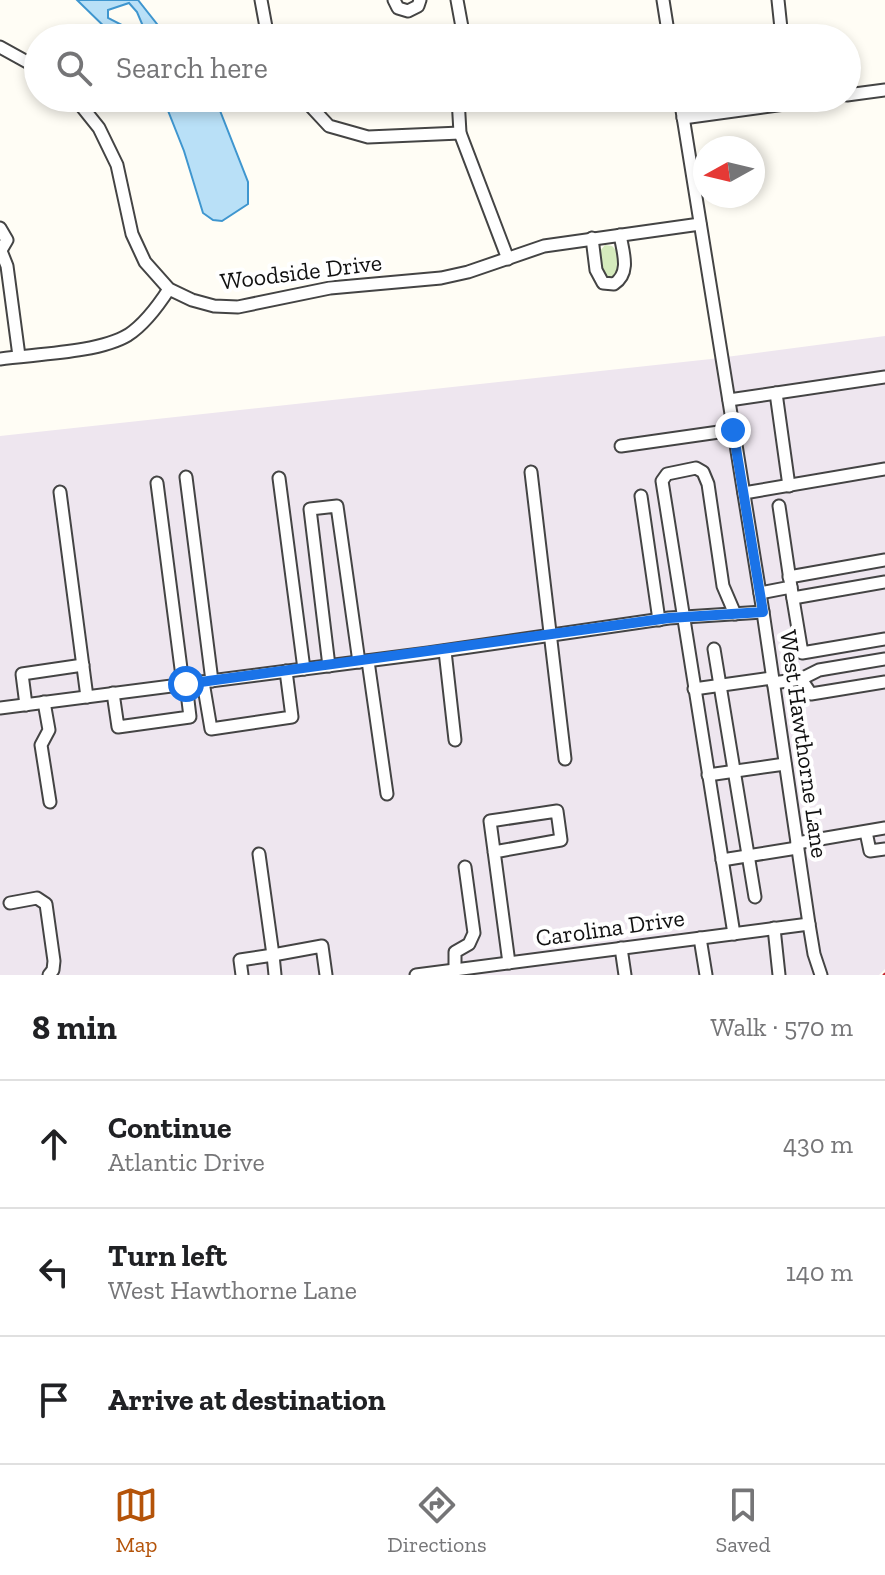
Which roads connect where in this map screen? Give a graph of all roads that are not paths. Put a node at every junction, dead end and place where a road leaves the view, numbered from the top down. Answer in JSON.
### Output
{"nodes":[{"id":1,"x":261,"y":0,"type":"edge"},
{"id":2,"x":394,"y":0,"type":"edge"},
{"id":3,"x":420,"y":0,"type":"edge"},
{"id":4,"x":457,"y":0,"type":"edge"},
{"id":5,"x":663,"y":0,"type":"edge"},
{"id":6,"x":778,"y":0,"type":"edge"},
{"id":7,"x":265,"y":24,"type":"edge"},
{"id":8,"x":461,"y":24,"type":"edge"},
{"id":9,"x":667,"y":24,"type":"edge"},
{"id":10,"x":781,"y":24,"type":"edge"},
{"id":11,"x":0,"y":47,"type":"edge"},
{"id":12,"x":24,"y":60,"type":"edge"},
{"id":13,"x":885,"y":90,"type":"edge"},
{"id":14,"x":861,"y":93,"type":"edge"},
{"id":15,"x":86,"y":112,"type":"edge"},
{"id":16,"x":316,"y":112,"type":"edge"},
{"id":17,"x":459,"y":112,"type":"edge"},
{"id":18,"x":682,"y":112,"type":"edge"},
{"id":19,"x":721,"y":112,"type":"edge"},
{"id":20,"x":683,"y":118,"type":"junction"},
{"id":21,"x":460,"y":133,"type":"junction"},
{"id":22,"x":700,"y":224,"type":"junction"},
{"id":23,"x":0,"y":228,"type":"edge"},
{"id":24,"x":620,"y":235,"type":"junction"},
{"id":25,"x":592,"y":238,"type":"junction"},
{"id":26,"x":1,"y":252,"type":"edge"},
{"id":27,"x":508,"y":259,"type":"junction"},
{"id":28,"x":169,"y":289,"type":"junction"},
{"id":29,"x":19,"y":356,"type":"junction"},
{"id":30,"x":0,"y":359,"type":"edge"},
{"id":31,"x":885,"y":377,"type":"edge"},
{"id":32,"x":776,"y":393,"type":"junction"},
{"id":33,"x":729,"y":400,"type":"junction"},
{"id":34,"x":733,"y":430,"type":"junction"},
{"id":35,"x":621,"y":446,"type":"dead end"},
{"id":36,"x":885,"y":469,"type":"edge"},
{"id":37,"x":531,"y":472,"type":"dead end"},
{"id":38,"x":186,"y":477,"type":"dead end"},
{"id":39,"x":279,"y":478,"type":"dead end"},
{"id":40,"x":157,"y":483,"type":"dead end"},
{"id":41,"x":789,"y":486,"type":"junction"},
{"id":42,"x":60,"y":492,"type":"dead end"},
{"id":43,"x":744,"y":493,"type":"junction"},
{"id":44,"x":641,"y":496,"type":"dead end"},
{"id":45,"x":779,"y":506,"type":"dead end"},
{"id":46,"x":885,"y":560,"type":"edge"},
{"id":47,"x":885,"y":582,"type":"edge"},
{"id":48,"x":791,"y":587,"type":"junction"},
{"id":49,"x":760,"y":593,"type":"junction"},
{"id":50,"x":763,"y":612,"type":"junction"},
{"id":51,"x":735,"y":614,"type":"junction"},
{"id":52,"x":682,"y":617,"type":"junction"},
{"id":53,"x":659,"y":620,"type":"junction"},
{"id":54,"x":549,"y":636,"type":"junction"},
{"id":55,"x":885,"y":639,"type":"edge"},
{"id":56,"x":714,"y":649,"type":"dead end"},
{"id":57,"x":445,"y":651,"type":"junction"},
{"id":58,"x":885,"y":659,"type":"edge"},
{"id":59,"x":364,"y":661,"type":"junction"},
{"id":60,"x":83,"y":665,"type":"junction"},
{"id":61,"x":329,"y":666,"type":"junction"},
{"id":62,"x":304,"y":669,"type":"junction"},
{"id":63,"x":286,"y":671,"type":"junction"},
{"id":64,"x":801,"y":679,"type":"junction"},
{"id":65,"x":773,"y":680,"type":"junction"},
{"id":66,"x":208,"y":681,"type":"junction"},
{"id":67,"x":885,"y":682,"type":"edge"},
{"id":68,"x":184,"y":684,"type":"junction"},
{"id":69,"x":720,"y":685,"type":"junction"},
{"id":70,"x":694,"y":689,"type":"junction"},
{"id":71,"x":113,"y":693,"type":"junction"},
{"id":72,"x":87,"y":697,"type":"junction"},
{"id":73,"x":44,"y":702,"type":"junction"},
{"id":74,"x":26,"y":705,"type":"junction"},
{"id":75,"x":0,"y":708,"type":"edge"},
{"id":76,"x":455,"y":740,"type":"dead end"},
{"id":77,"x":565,"y":759,"type":"dead end"},
{"id":78,"x":785,"y":764,"type":"junction"},
{"id":79,"x":734,"y":771,"type":"junction"},
{"id":80,"x":708,"y":775,"type":"junction"},
{"id":81,"x":387,"y":794,"type":"dead end"},
{"id":82,"x":50,"y":802,"type":"dead end"},
{"id":83,"x":885,"y":828,"type":"edge"},
{"id":84,"x":866,"y":832,"type":"junction"},
{"id":85,"x":797,"y":846,"type":"junction"},
{"id":86,"x":885,"y":849,"type":"edge"},
{"id":87,"x":494,"y":852,"type":"junction"},
{"id":88,"x":259,"y":854,"type":"dead end"},
{"id":89,"x":748,"y":856,"type":"junction"},
{"id":90,"x":722,"y":860,"type":"junction"},
{"id":91,"x":465,"y":867,"type":"dead end"},
{"id":92,"x":755,"y":897,"type":"dead end"},
{"id":93,"x":10,"y":903,"type":"dead end"},
{"id":94,"x":809,"y":924,"type":"junction"},
{"id":95,"x":774,"y":928,"type":"junction"},
{"id":96,"x":734,"y":934,"type":"junction"},
{"id":97,"x":700,"y":938,"type":"junction"},
{"id":98,"x":621,"y":948,"type":"junction"},
{"id":99,"x":814,"y":954,"type":"junction"},
{"id":100,"x":273,"y":955,"type":"junction"},
{"id":101,"x":509,"y":963,"type":"junction"},
{"id":102,"x":455,"y":970,"type":"junction"},
{"id":103,"x":472,"y":972,"type":"edge"},
{"id":104,"x":49,"y":975,"type":"edge"},
{"id":105,"x":242,"y":975,"type":"edge"},
{"id":106,"x":275,"y":975,"type":"edge"},
{"id":107,"x":326,"y":975,"type":"edge"},
{"id":108,"x":416,"y":975,"type":"edge"},
{"id":109,"x":625,"y":975,"type":"edge"},
{"id":110,"x":706,"y":975,"type":"edge"},
{"id":111,"x":779,"y":975,"type":"edge"},
{"id":112,"x":813,"y":975,"type":"edge"},
{"id":113,"x":821,"y":975,"type":"edge"}],
"edges":[{"from":1,"to":7,"type":"street"},
{"from":2,"to":3,"type":"street"},
{"from":4,"to":8,"type":"street"},
{"from":5,"to":9,"type":"street"},
{"from":6,"to":10,"type":"street"},
{"from":11,"to":12,"type":"street"},
{"from":13,"to":14,"type":"street"},
{"from":15,"to":28,"type":"street","name":"Woodside Drive"},
{"from":16,"to":21,"type":"street"},
{"from":17,"to":21,"type":"street"},
{"from":18,"to":20,"type":"street","name":"West Hawthorne Lane"},
{"from":19,"to":20,"type":"street"},
{"from":20,"to":22,"type":"street","name":"West Hawthorne Lane"},
{"from":21,"to":27,"type":"street"},
{"from":22,"to":24,"type":"street","name":"Woodside Drive"},
{"from":22,"to":33,"type":"street","name":"West Hawthorne Lane"},
{"from":23,"to":26,"type":"street"},
{"from":24,"to":25,"type":"street","name":"Woodside Drive"},
{"from":24,"to":25,"type":"street"},
{"from":25,"to":27,"type":"street","name":"Woodside Drive"},
{"from":26,"to":29,"type":"street"},
{"from":27,"to":28,"type":"street","name":"Woodside Drive"},
{"from":28,"to":29,"type":"street"},
{"from":29,"to":30,"type":"street"},
{"from":31,"to":32,"type":"street"},
{"from":32,"to":33,"type":"street"},
{"from":32,"to":41,"type":"street"},
{"from":33,"to":34,"type":"street","name":"West Hawthorne Lane"},
{"from":34,"to":35,"type":"street"},
{"from":34,"to":43,"type":"street","name":"West Hawthorne Lane"},
{"from":36,"to":41,"type":"street"},
{"from":37,"to":54,"type":"street"},
{"from":38,"to":66,"type":"street"},
{"from":39,"to":62,"type":"street"},
{"from":40,"to":68,"type":"street"},
{"from":41,"to":43,"type":"street"},
{"from":42,"to":60,"type":"street"},
{"from":43,"to":49,"type":"street","name":"West Hawthorne Lane"},
{"from":44,"to":53,"type":"street"},
{"from":45,"to":48,"type":"street"},
{"from":46,"to":48,"type":"street"},
{"from":47,"to":48,"type":"street"},
{"from":48,"to":49,"type":"street"},
{"from":48,"to":55,"type":"street"},
{"from":49,"to":50,"type":"street","name":"West Hawthorne Lane"},
{"from":50,"to":51,"type":"street"},
{"from":50,"to":65,"type":"street","name":"West Hawthorne Lane"},
{"from":51,"to":52,"type":"street"},
{"from":51,"to":52,"type":"street"},
{"from":52,"to":53,"type":"street"},
{"from":52,"to":70,"type":"street"},
{"from":53,"to":54,"type":"street"},
{"from":54,"to":57,"type":"street"},
{"from":54,"to":77,"type":"street"},
{"from":56,"to":69,"type":"street"},
{"from":57,"to":59,"type":"street"},
{"from":57,"to":76,"type":"street"},
{"from":58,"to":64,"type":"street"},
{"from":59,"to":61,"type":"street"},
{"from":59,"to":61,"type":"street"},
{"from":59,"to":81,"type":"street"},
{"from":60,"to":72,"type":"street"},
{"from":60,"to":74,"type":"street"},
{"from":61,"to":62,"type":"street"},
{"from":62,"to":63,"type":"street"},
{"from":63,"to":66,"type":"street"},
{"from":63,"to":66,"type":"street"},
{"from":64,"to":65,"type":"street"},
{"from":64,"to":67,"type":"street"},
{"from":65,"to":69,"type":"street"},
{"from":65,"to":78,"type":"street","name":"West Hawthorne Lane"},
{"from":66,"to":68,"type":"street"},
{"from":68,"to":71,"type":"street"},
{"from":68,"to":71,"type":"street"},
{"from":69,"to":70,"type":"street"},
{"from":69,"to":79,"type":"street"},
{"from":70,"to":80,"type":"street"},
{"from":71,"to":72,"type":"street"},
{"from":72,"to":73,"type":"street"},
{"from":73,"to":74,"type":"street"},
{"from":73,"to":82,"type":"street"},
{"from":74,"to":75,"type":"street"},
{"from":78,"to":79,"type":"street"},
{"from":78,"to":85,"type":"street","name":"West Hawthorne Lane"},
{"from":79,"to":80,"type":"street"},
{"from":79,"to":89,"type":"street"},
{"from":80,"to":90,"type":"street"},
{"from":83,"to":84,"type":"street"},
{"from":84,"to":85,"type":"street"},
{"from":84,"to":86,"type":"street"},
{"from":85,"to":89,"type":"street"},
{"from":85,"to":94,"type":"street","name":"West Hawthorne Lane"},
{"from":87,"to":87,"type":"street"},
{"from":87,"to":101,"type":"street"},
{"from":88,"to":100,"type":"street"},
{"from":89,"to":90,"type":"street"},
{"from":89,"to":92,"type":"street"},
{"from":90,"to":96,"type":"street"},
{"from":91,"to":102,"type":"street"},
{"from":93,"to":104,"type":"street"},
{"from":94,"to":95,"type":"street","name":"Carolina Drive"},
{"from":94,"to":99,"type":"street","name":"West Hawthorne Lane"},
{"from":95,"to":96,"type":"street","name":"Carolina Drive"},
{"from":95,"to":111,"type":"street"},
{"from":96,"to":97,"type":"street","name":"Carolina Drive"},
{"from":97,"to":98,"type":"street","name":"Carolina Drive"},
{"from":97,"to":110,"type":"street"},
{"from":98,"to":101,"type":"street","name":"Carolina Drive"},
{"from":98,"to":109,"type":"street"},
{"from":99,"to":112,"type":"street"},
{"from":99,"to":113,"type":"street"},
{"from":100,"to":105,"type":"street"},
{"from":100,"to":106,"type":"street"},
{"from":100,"to":107,"type":"street"},
{"from":101,"to":103,"type":"street","name":"Carolina Drive"},
{"from":102,"to":103,"type":"street","name":"Carolina Drive"},
{"from":102,"to":108,"type":"street","name":"Carolina Drive"}]}
